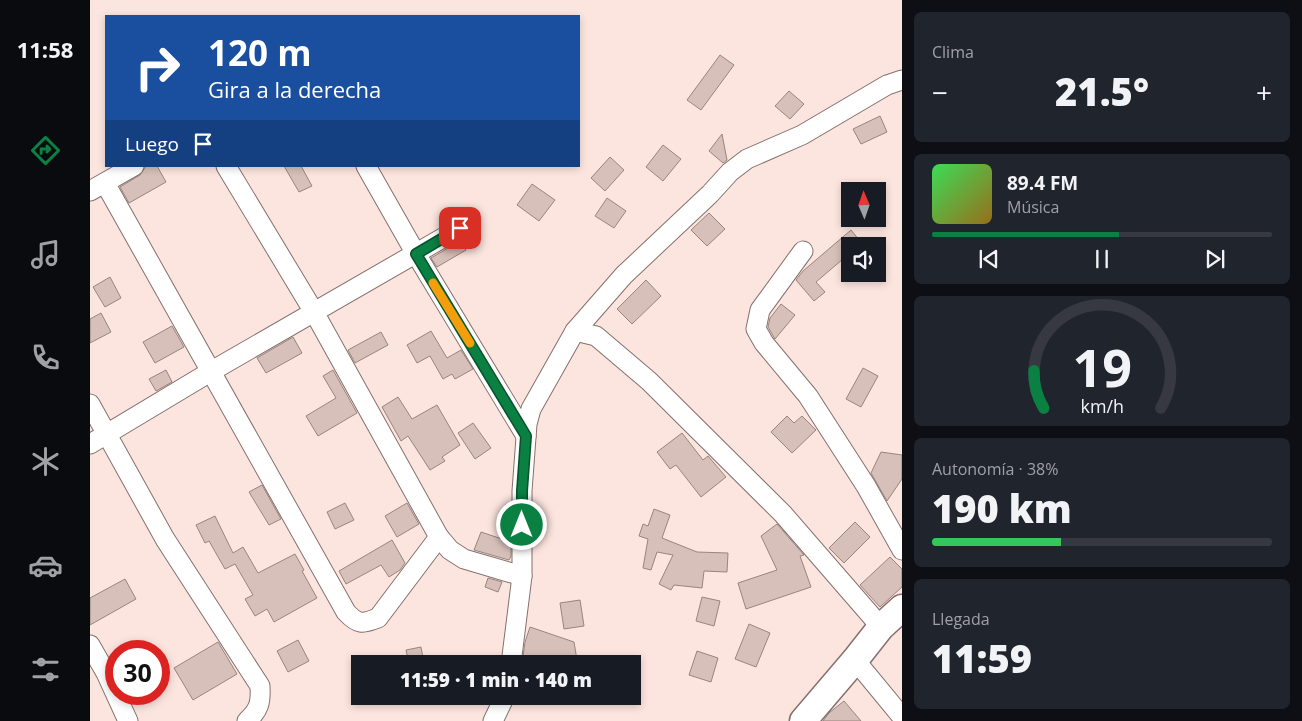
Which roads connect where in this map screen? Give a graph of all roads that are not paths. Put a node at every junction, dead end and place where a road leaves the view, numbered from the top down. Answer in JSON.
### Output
{"nodes":[{"id":1,"x":902,"y":80,"type":"edge"},
{"id":2,"x":132,"y":167,"type":"edge"},
{"id":3,"x":227,"y":167,"type":"edge"},
{"id":4,"x":367,"y":167,"type":"edge"},
{"id":5,"x":98,"y":187,"type":"edge"},
{"id":6,"x":460,"y":228,"type":"dead end"},
{"id":7,"x":803,"y":251,"type":"dead end"},
{"id":8,"x":416,"y":254,"type":"junction"},
{"id":9,"x":314,"y":312,"type":"junction"},
{"id":10,"x":574,"y":331,"type":"junction"},
{"id":11,"x":210,"y":372,"type":"junction"},
{"id":12,"x":90,"y":404,"type":"edge"},
{"id":13,"x":108,"y":433,"type":"junction"},
{"id":14,"x":526,"y":436,"type":"junction"},
{"id":15,"x":90,"y":444,"type":"edge"},
{"id":16,"x":439,"y":537,"type":"junction"},
{"id":17,"x":902,"y":550,"type":"edge"},
{"id":18,"x":522,"y":576,"type":"junction"},
{"id":19,"x":902,"y":608,"type":"edge"},
{"id":20,"x":881,"y":627,"type":"junction"},
{"id":21,"x":90,"y":645,"type":"edge"},
{"id":22,"x":512,"y":655,"type":"edge"},
{"id":23,"x":855,"y":660,"type":"junction"},
{"id":24,"x":501,"y":705,"type":"edge"},
{"id":25,"x":902,"y":717,"type":"edge"},
{"id":26,"x":128,"y":721,"type":"edge"},
{"id":27,"x":247,"y":721,"type":"edge"},
{"id":28,"x":493,"y":721,"type":"edge"},
{"id":29,"x":802,"y":721,"type":"edge"}],
"edges":[{"from":1,"to":10,"type":"street"},
{"from":2,"to":5,"type":"street"},
{"from":3,"to":9,"type":"street"},
{"from":4,"to":8,"type":"street"},
{"from":5,"to":11,"type":"street"},
{"from":6,"to":8,"type":"street"},
{"from":7,"to":17,"type":"street"},
{"from":8,"to":9,"type":"street"},
{"from":8,"to":14,"type":"street"},
{"from":9,"to":11,"type":"street"},
{"from":9,"to":16,"type":"street"},
{"from":10,"to":14,"type":"street"},
{"from":10,"to":20,"type":"street"},
{"from":11,"to":13,"type":"street"},
{"from":11,"to":16,"type":"street"},
{"from":12,"to":13,"type":"street"},
{"from":13,"to":15,"type":"street"},
{"from":13,"to":27,"type":"street"},
{"from":14,"to":18,"type":"street"},
{"from":16,"to":18,"type":"street"},
{"from":18,"to":22,"type":"street"},
{"from":19,"to":20,"type":"main road"},
{"from":20,"to":23,"type":"main road"},
{"from":21,"to":26,"type":"street"},
{"from":23,"to":25,"type":"street"},
{"from":23,"to":29,"type":"main road"},
{"from":24,"to":28,"type":"street"}]}
